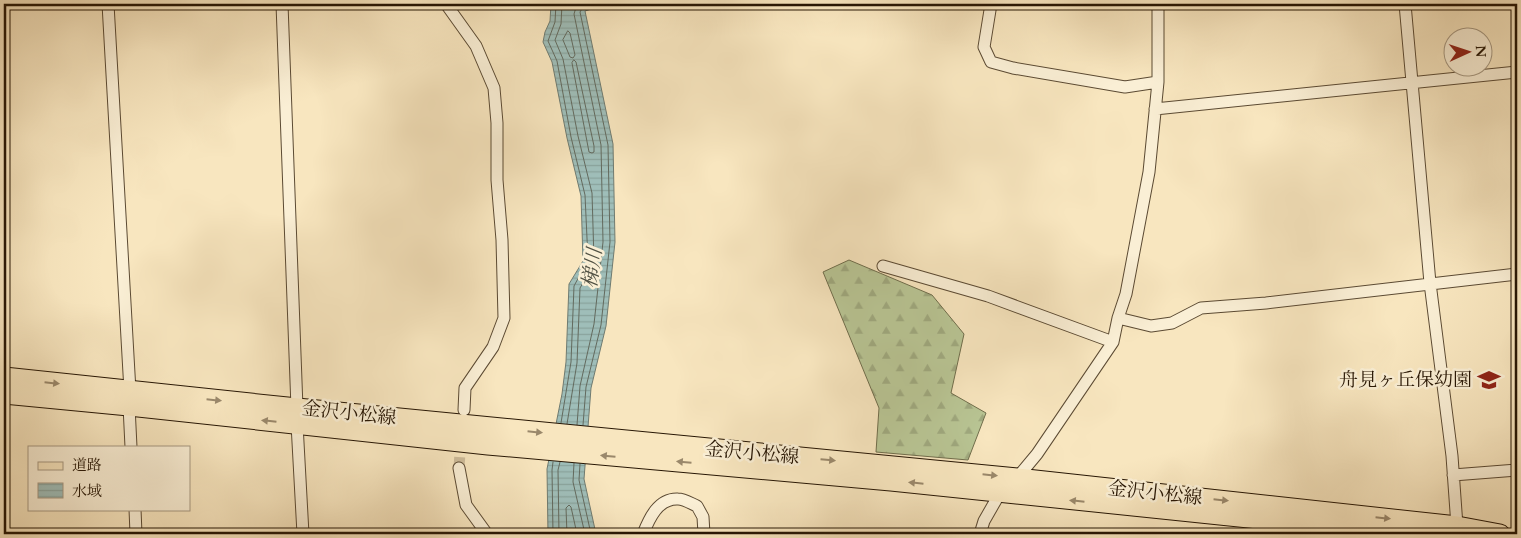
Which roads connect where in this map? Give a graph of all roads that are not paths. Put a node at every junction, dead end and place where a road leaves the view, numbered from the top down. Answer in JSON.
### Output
{"nodes":[{"id":1,"x":108,"y":4,"type":"edge"},
{"id":2,"x":282,"y":4,"type":"edge"},
{"id":3,"x":446,"y":4,"type":"edge"},
{"id":4,"x":990,"y":4,"type":"edge"},
{"id":5,"x":1158,"y":4,"type":"edge"},
{"id":6,"x":1405,"y":4,"type":"edge"},
{"id":7,"x":1517,"y":72,"type":"edge"},
{"id":8,"x":1158,"y":82,"type":"junction"},
{"id":9,"x":1413,"y":83,"type":"junction"},
{"id":10,"x":1155,"y":110,"type":"junction"},
{"id":11,"x":883,"y":266,"type":"dead end"},
{"id":12,"x":1517,"y":274,"type":"edge"},
{"id":13,"x":1430,"y":283,"type":"junction"},
{"id":14,"x":1118,"y":318,"type":"junction"},
{"id":15,"x":1113,"y":342,"type":"junction"},
{"id":16,"x":4,"y":377,"type":"edge"},
{"id":17,"x":4,"y":394,"type":"edge"},
{"id":18,"x":130,"y":399,"type":"junction"},
{"id":19,"x":464,"y":410,"type":"dead end"},
{"id":20,"x":297,"y":416,"type":"junction"},
{"id":21,"x":132,"y":446,"type":"edge"},
{"id":22,"x":657,"y":452,"type":"junction"},
{"id":23,"x":459,"y":468,"type":"tunnel mouth"},
{"id":24,"x":1517,"y":470,"type":"edge"},
{"id":25,"x":1453,"y":475,"type":"junction"},
{"id":26,"x":1018,"y":478,"type":"junction"},
{"id":27,"x":1000,"y":493,"type":"junction"},
{"id":28,"x":135,"y":510,"type":"edge"},
{"id":29,"x":1457,"y":526,"type":"junction"},
{"id":30,"x":136,"y":534,"type":"edge"},
{"id":31,"x":303,"y":534,"type":"edge"},
{"id":32,"x":487,"y":534,"type":"edge"},
{"id":33,"x":643,"y":534,"type":"edge"},
{"id":34,"x":704,"y":534,"type":"edge"},
{"id":35,"x":980,"y":534,"type":"edge"},
{"id":36,"x":1404,"y":534,"type":"edge"},
{"id":37,"x":1500,"y":534,"type":"edge"}],
"edges":[{"from":1,"to":18,"type":"street"},
{"from":2,"to":20,"type":"street"},
{"from":3,"to":19,"type":"street"},
{"from":4,"to":8,"type":"street"},
{"from":5,"to":8,"type":"street"},
{"from":6,"to":9,"type":"street"},
{"from":7,"to":9,"type":"street"},
{"from":8,"to":10,"type":"street"},
{"from":9,"to":10,"type":"street"},
{"from":9,"to":13,"type":"street"},
{"from":10,"to":14,"type":"street"},
{"from":11,"to":15,"type":"street"},
{"from":12,"to":13,"type":"street"},
{"from":13,"to":14,"type":"street"},
{"from":13,"to":25,"type":"street"},
{"from":14,"to":15,"type":"street"},
{"from":15,"to":26,"type":"street"},
{"from":16,"to":18,"type":"main road","name":"金沢小松線","one_way":true},
{"from":17,"to":18,"type":"main road","name":"金沢小松線"},
{"from":18,"to":20,"type":"main road","name":"金沢小松線"},
{"from":18,"to":21,"type":"street"},
{"from":20,"to":22,"type":"main road","name":"金沢小松線"},
{"from":20,"to":31,"type":"street"},
{"from":22,"to":26,"type":"main road","name":"金沢小松線","one_way":true},
{"from":27,"to":22,"type":"main road","name":"金沢小松線","one_way":true},
{"from":23,"to":32,"type":"street"},
{"from":24,"to":25,"type":"street"},
{"from":25,"to":29,"type":"street"},
{"from":26,"to":29,"type":"main road","name":"金沢小松線","one_way":true},
{"from":27,"to":35,"type":"street"},
{"from":36,"to":27,"type":"main road","name":"金沢小松線","one_way":true},
{"from":28,"to":30,"type":"street"},
{"from":29,"to":37,"type":"main road","name":"金沢小松線"},
{"from":33,"to":34,"type":"street"}]}
